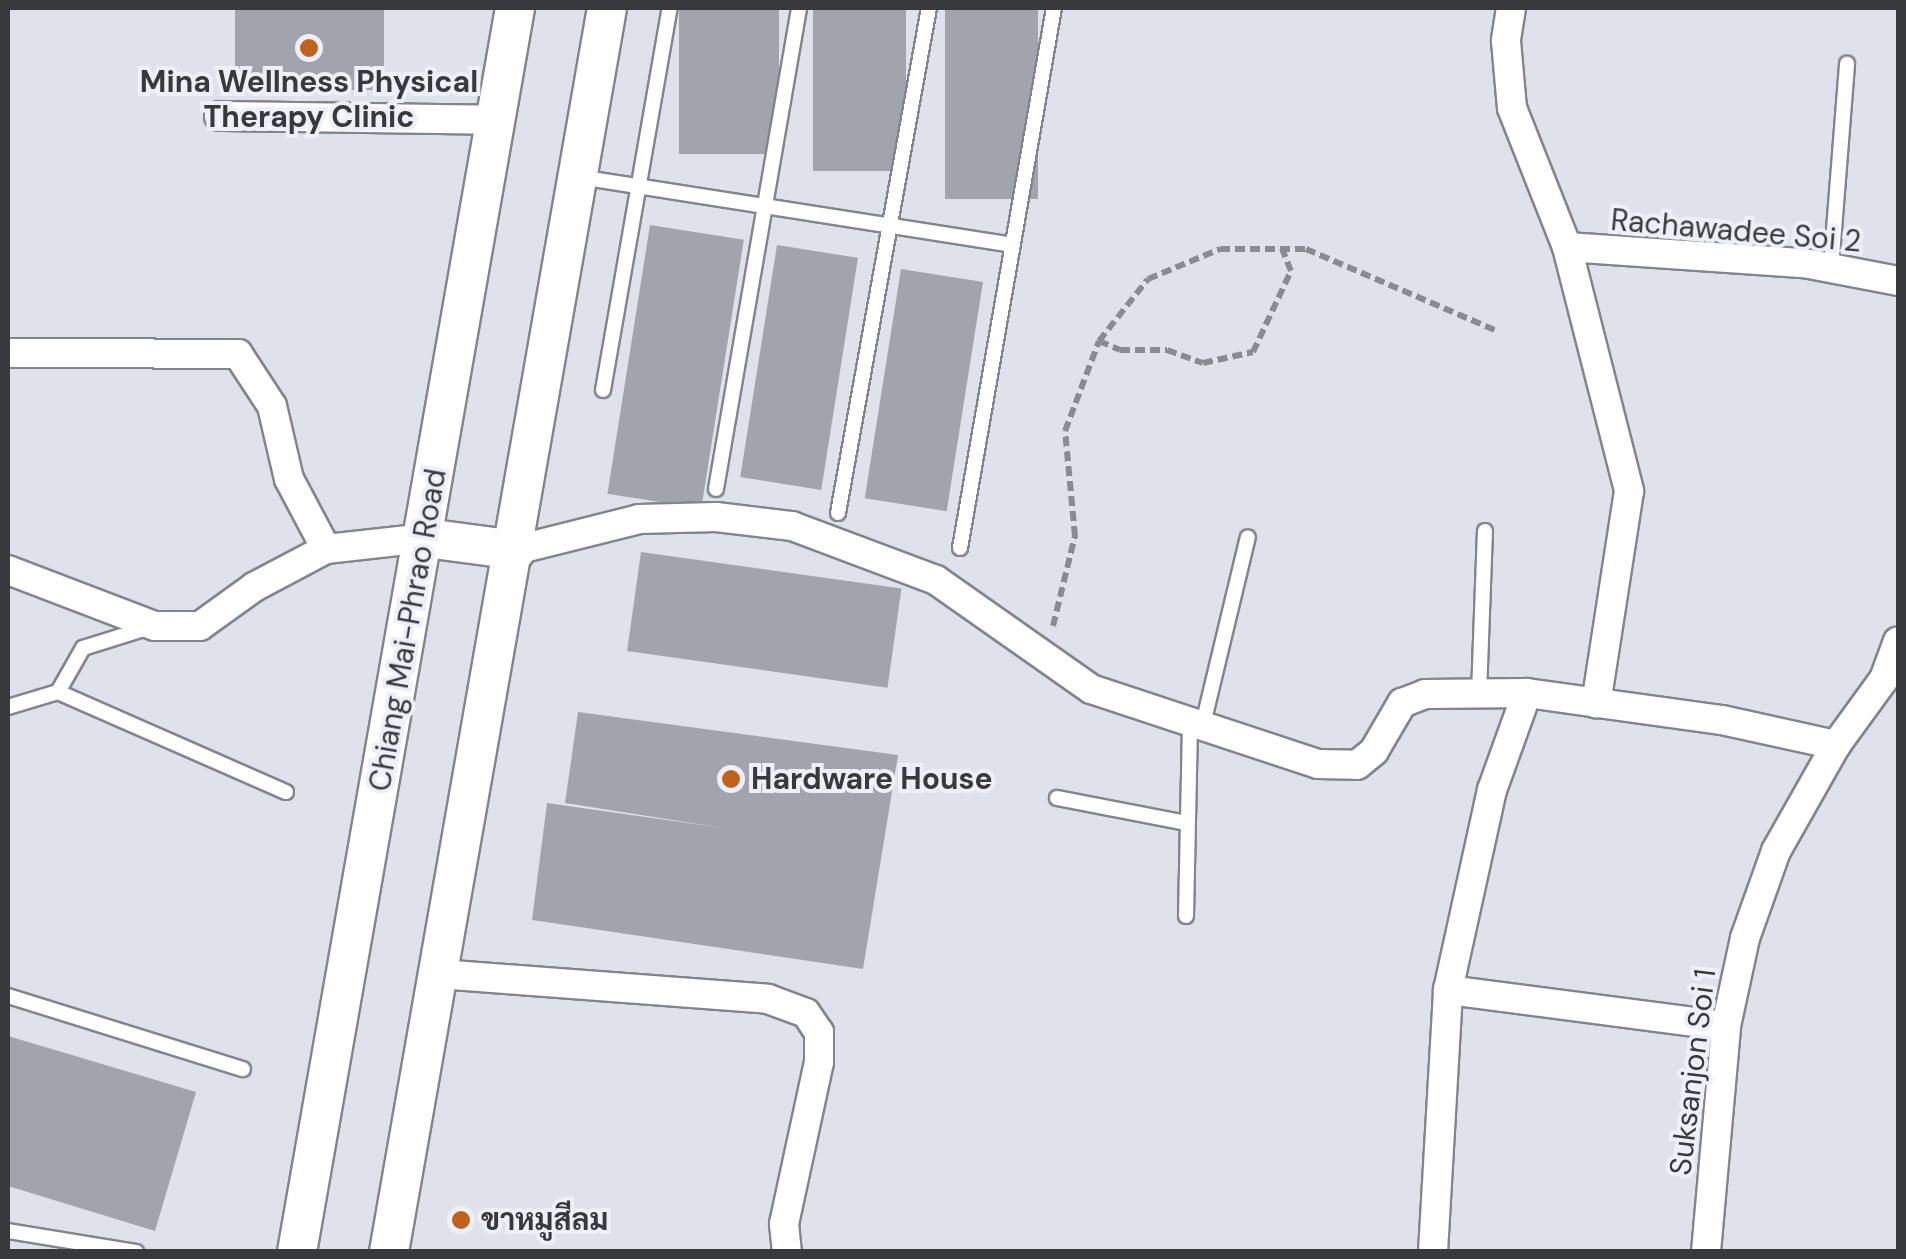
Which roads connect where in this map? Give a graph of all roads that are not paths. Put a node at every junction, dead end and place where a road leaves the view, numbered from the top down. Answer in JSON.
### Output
{"nodes":[{"id":1,"x":516,"y":8,"type":"edge"},
{"id":2,"x":608,"y":8,"type":"edge"},
{"id":3,"x":670,"y":8,"type":"edge"},
{"id":4,"x":800,"y":8,"type":"edge"},
{"id":5,"x":929,"y":8,"type":"edge"},
{"id":6,"x":1054,"y":8,"type":"edge"},
{"id":7,"x":1512,"y":8,"type":"edge"},
{"id":8,"x":1847,"y":64,"type":"dead end"},
{"id":9,"x":219,"y":116,"type":"dead end"},
{"id":10,"x":496,"y":120,"type":"junction"},
{"id":11,"x":579,"y":177,"type":"junction"},
{"id":12,"x":638,"y":187,"type":"junction"},
{"id":13,"x":765,"y":207,"type":"junction"},
{"id":14,"x":890,"y":226,"type":"junction"},
{"id":15,"x":1013,"y":245,"type":"junction"},
{"id":16,"x":1568,"y":247,"type":"junction"},
{"id":17,"x":1831,"y":268,"type":"junction"},
{"id":18,"x":1898,"y":281,"type":"edge"},
{"id":19,"x":8,"y":352,"type":"edge"},
{"id":20,"x":603,"y":390,"type":"dead end"},
{"id":21,"x":716,"y":490,"type":"dead end"},
{"id":22,"x":838,"y":513,"type":"dead end"},
{"id":23,"x":1485,"y":531,"type":"dead end"},
{"id":24,"x":1248,"y":537,"type":"dead end"},
{"id":25,"x":426,"y":538,"type":"junction"},
{"id":26,"x":960,"y":548,"type":"dead end"},
{"id":27,"x":326,"y":549,"type":"junction"},
{"id":28,"x":516,"y":550,"type":"junction"},
{"id":29,"x":8,"y":570,"type":"edge"},
{"id":30,"x":155,"y":626,"type":"junction"},
{"id":31,"x":1898,"y":641,"type":"edge"},
{"id":32,"x":58,"y":692,"type":"junction"},
{"id":33,"x":1528,"y":693,"type":"junction"},
{"id":34,"x":1479,"y":694,"type":"junction"},
{"id":35,"x":1596,"y":703,"type":"junction"},
{"id":36,"x":8,"y":707,"type":"edge"},
{"id":37,"x":1196,"y":726,"type":"junction"},
{"id":38,"x":1836,"y":745,"type":"junction"},
{"id":39,"x":286,"y":792,"type":"dead end"},
{"id":40,"x":1056,"y":798,"type":"dead end"},
{"id":41,"x":1188,"y":823,"type":"junction"},
{"id":42,"x":1186,"y":916,"type":"dead end"},
{"id":43,"x":439,"y":974,"type":"junction"},
{"id":44,"x":1448,"y":990,"type":"junction"},
{"id":45,"x":8,"y":996,"type":"edge"},
{"id":46,"x":1726,"y":1026,"type":"junction"},
{"id":47,"x":242,"y":1069,"type":"dead end"},
{"id":48,"x":8,"y":1231,"type":"edge"},
{"id":49,"x":136,"y":1252,"type":"edge"},
{"id":50,"x":296,"y":1252,"type":"edge"},
{"id":51,"x":389,"y":1252,"type":"edge"},
{"id":52,"x":787,"y":1252,"type":"edge"},
{"id":53,"x":1434,"y":1252,"type":"edge"},
{"id":54,"x":1706,"y":1252,"type":"edge"}],
"edges":[{"from":1,"to":10,"type":"main road","name":"Chiang Mai-Phrao Road"},
{"from":2,"to":11,"type":"main road"},
{"from":3,"to":12,"type":"lane"},
{"from":4,"to":13,"type":"lane"},
{"from":5,"to":14,"type":"lane"},
{"from":6,"to":15,"type":"lane"},
{"from":7,"to":16,"type":"street"},
{"from":8,"to":17,"type":"lane"},
{"from":9,"to":10,"type":"street"},
{"from":10,"to":25,"type":"main road","name":"Chiang Mai-Phrao Road"},
{"from":11,"to":12,"type":"lane"},
{"from":11,"to":28,"type":"main road"},
{"from":12,"to":13,"type":"lane"},
{"from":12,"to":20,"type":"lane"},
{"from":13,"to":14,"type":"lane"},
{"from":13,"to":21,"type":"lane"},
{"from":14,"to":15,"type":"lane"},
{"from":14,"to":22,"type":"lane"},
{"from":15,"to":26,"type":"lane"},
{"from":16,"to":17,"type":"street","name":"Rachawadee Soi 2"},
{"from":16,"to":35,"type":"street"},
{"from":17,"to":18,"type":"street","name":"Rachawadee Soi 2"},
{"from":19,"to":27,"type":"street"},
{"from":23,"to":34,"type":"lane"},
{"from":24,"to":37,"type":"lane"},
{"from":25,"to":27,"type":"street"},
{"from":25,"to":28,"type":"main road"},
{"from":25,"to":50,"type":"main road","name":"Chiang Mai-Phrao Road"},
{"from":27,"to":30,"type":"street"},
{"from":28,"to":37,"type":"street"},
{"from":28,"to":43,"type":"main road"},
{"from":29,"to":30,"type":"street"},
{"from":30,"to":32,"type":"lane"},
{"from":31,"to":38,"type":"street","name":"Suksanjon Soi 1"},
{"from":32,"to":36,"type":"lane"},
{"from":32,"to":39,"type":"lane"},
{"from":33,"to":34,"type":"street"},
{"from":33,"to":35,"type":"street"},
{"from":33,"to":44,"type":"street"},
{"from":34,"to":37,"type":"street"},
{"from":35,"to":38,"type":"street"},
{"from":37,"to":41,"type":"lane"},
{"from":38,"to":46,"type":"street","name":"Suksanjon Soi 1"},
{"from":40,"to":41,"type":"lane"},
{"from":41,"to":42,"type":"lane"},
{"from":43,"to":51,"type":"main road"},
{"from":43,"to":52,"type":"street"},
{"from":44,"to":46,"type":"street"},
{"from":44,"to":53,"type":"street"},
{"from":45,"to":47,"type":"lane"},
{"from":46,"to":54,"type":"street","name":"Suksanjon Soi 1"},
{"from":48,"to":49,"type":"lane"}]}
